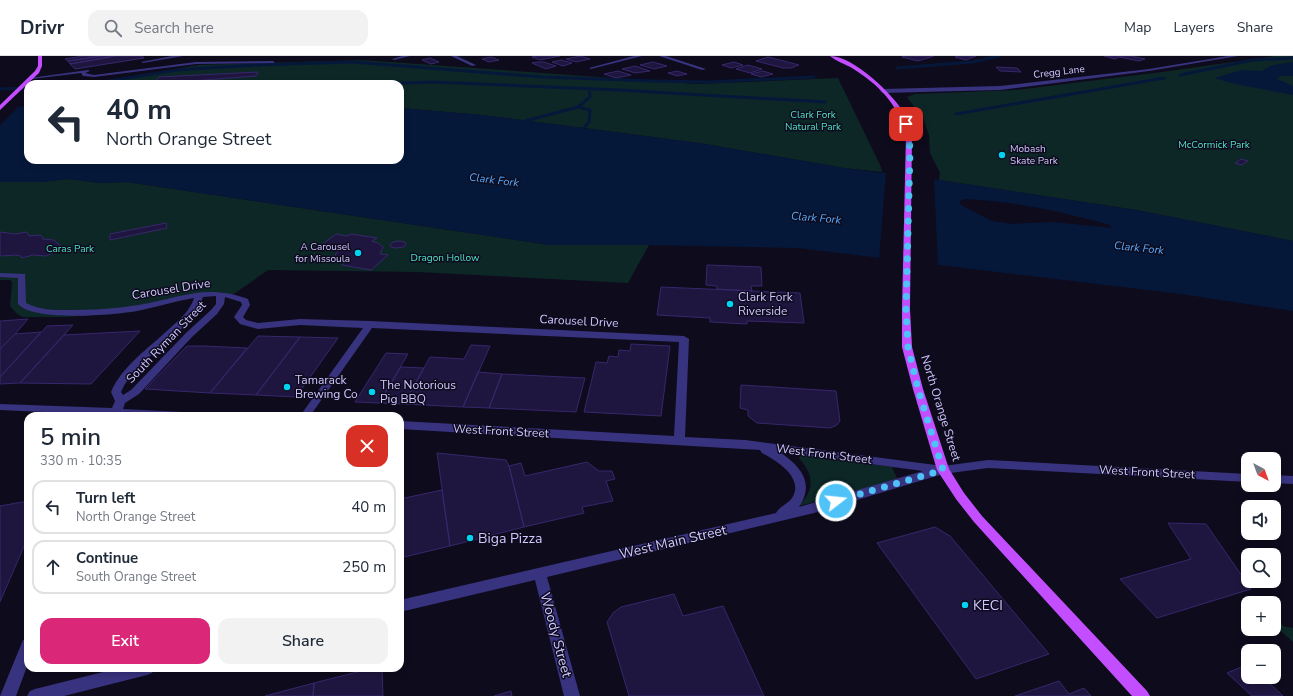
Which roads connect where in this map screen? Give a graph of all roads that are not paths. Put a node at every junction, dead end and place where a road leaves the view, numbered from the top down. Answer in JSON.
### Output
{"nodes":[{"id":1,"x":40,"y":56,"type":"edge"},
{"id":2,"x":181,"y":56,"type":"edge"},
{"id":3,"x":408,"y":56,"type":"edge"},
{"id":4,"x":453,"y":56,"type":"edge"},
{"id":5,"x":640,"y":56,"type":"edge"},
{"id":6,"x":661,"y":56,"type":"edge"},
{"id":7,"x":832,"y":56,"type":"edge"},
{"id":8,"x":1236,"y":56,"type":"edge"},
{"id":9,"x":394,"y":59,"type":"dead end"},
{"id":10,"x":273,"y":62,"type":"dead end"},
{"id":11,"x":140,"y":63,"type":"dead end"},
{"id":12,"x":474,"y":65,"type":"dead end"},
{"id":13,"x":591,"y":68,"type":"dead end"},
{"id":14,"x":704,"y":69,"type":"dead end"},
{"id":15,"x":97,"y":70,"type":"dead end"},
{"id":16,"x":82,"y":72,"type":"junction"},
{"id":17,"x":32,"y":78,"type":"joint"},
{"id":18,"x":24,"y":87,"type":"edge"},
{"id":19,"x":883,"y":91,"type":"junction"},
{"id":20,"x":0,"y":108,"type":"edge"},
{"id":21,"x":0,"y":275,"type":"edge"},
{"id":22,"x":221,"y":294,"type":"junction"},
{"id":23,"x":199,"y":296,"type":"junction"},
{"id":24,"x":370,"y":324,"type":"junction"},
{"id":25,"x":0,"y":407,"type":"edge"},
{"id":26,"x":117,"y":410,"type":"edge"},
{"id":27,"x":146,"y":412,"type":"edge"},
{"id":28,"x":309,"y":412,"type":"edge"},
{"id":29,"x":404,"y":425,"type":"edge"},
{"id":30,"x":679,"y":440,"type":"junction"},
{"id":31,"x":745,"y":444,"type":"junction"},
{"id":32,"x":943,"y":470,"type":"junction"},
{"id":33,"x":1241,"y":478,"type":"edge"},
{"id":34,"x":1281,"y":479,"type":"edge"},
{"id":35,"x":1293,"y":480,"type":"edge"},
{"id":36,"x":765,"y":520,"type":"junction"},
{"id":37,"x":540,"y":574,"type":"junction"},
{"id":38,"x":404,"y":605,"type":"edge"},
{"id":39,"x":24,"y":655,"type":"edge"},
{"id":40,"x":131,"y":672,"type":"edge"},
{"id":41,"x":8,"y":696,"type":"edge"},
{"id":42,"x":35,"y":696,"type":"edge"},
{"id":43,"x":572,"y":696,"type":"edge"},
{"id":44,"x":1142,"y":696,"type":"edge"}],
"edges":[{"from":1,"to":17,"type":"main road"},
{"from":2,"to":11,"type":"street"},
{"from":3,"to":9,"type":"street"},
{"from":4,"to":12,"type":"street"},
{"from":5,"to":13,"type":"street"},
{"from":6,"to":14,"type":"street"},
{"from":7,"to":19,"type":"main road","name":"North Orange Street"},
{"from":8,"to":19,"type":"street","name":"Cregg Lane"},
{"from":10,"to":16,"type":"street"},
{"from":15,"to":16,"type":"street"},
{"from":16,"to":17,"type":"street"},
{"from":18,"to":20,"type":"main road"},
{"from":19,"to":32,"type":"main road","name":"North Orange Street"},
{"from":21,"to":23,"type":"street","name":"Carousel Drive"},
{"from":22,"to":23,"type":"street","name":"Carousel Drive"},
{"from":22,"to":24,"type":"street","name":"Carousel Drive"},
{"from":22,"to":26,"type":"street","name":"South Ryman Street"},
{"from":23,"to":26,"type":"street","name":"South Ryman Street"},
{"from":24,"to":28,"type":"street"},
{"from":24,"to":30,"type":"street","name":"Carousel Drive"},
{"from":25,"to":26,"type":"street"},
{"from":26,"to":27,"type":"street"},
{"from":29,"to":30,"type":"street","name":"West Front Street"},
{"from":30,"to":31,"type":"street","name":"West Front Street"},
{"from":31,"to":32,"type":"street","name":"West Front Street"},
{"from":31,"to":36,"type":"street"},
{"from":32,"to":33,"type":"street","name":"West Front Street"},
{"from":32,"to":36,"type":"street","name":"West Main Street"},
{"from":32,"to":44,"type":"main road","name":"North Orange Street"},
{"from":34,"to":35,"type":"street"},
{"from":36,"to":37,"type":"street","name":"West Main Street"},
{"from":37,"to":38,"type":"street","name":"West Main Street"},
{"from":37,"to":43,"type":"street","name":"Woody Street"},
{"from":39,"to":41,"type":"street"},
{"from":40,"to":42,"type":"street"}]}
